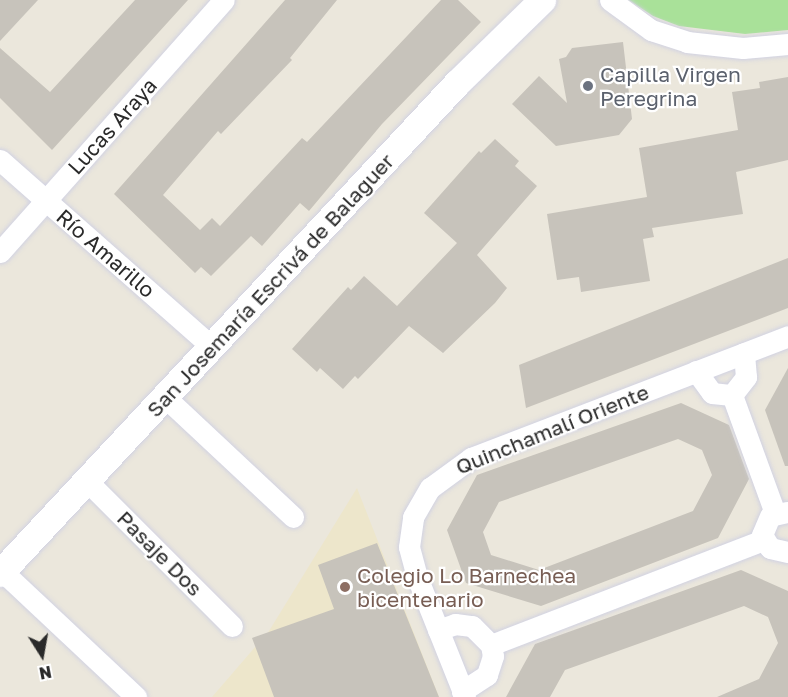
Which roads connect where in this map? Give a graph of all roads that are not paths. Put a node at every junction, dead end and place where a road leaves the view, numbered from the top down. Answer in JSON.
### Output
{"nodes":[{"id":1,"x":224,"y":0,"type":"edge"},
{"id":2,"x":542,"y":0,"type":"edge"},
{"id":3,"x":610,"y":0,"type":"edge"},
{"id":4,"x":788,"y":44,"type":"edge"},
{"id":5,"x":0,"y":160,"type":"edge"},
{"id":6,"x":46,"y":200,"type":"junction"},
{"id":7,"x":0,"y":252,"type":"edge"},
{"id":8,"x":788,"y":336,"type":"edge"},
{"id":9,"x":212,"y":347,"type":"junction"},
{"id":10,"x":744,"y":352,"type":"junction"},
{"id":11,"x":696,"y":371,"type":"junction"},
{"id":12,"x":732,"y":395,"type":"junction"},
{"id":13,"x":166,"y":398,"type":"junction"},
{"id":14,"x":87,"y":480,"type":"junction"},
{"id":15,"x":782,"y":512,"type":"edge"},
{"id":16,"x":293,"y":517,"type":"dead end"},
{"id":17,"x":763,"y":540,"type":"junction"},
{"id":18,"x":788,"y":552,"type":"edge"},
{"id":19,"x":1,"y":572,"type":"edge"},
{"id":20,"x":232,"y":626,"type":"dead end"},
{"id":21,"x":438,"y":630,"type":"junction"},
{"id":22,"x":491,"y":645,"type":"junction"},
{"id":23,"x":463,"y":694,"type":"edge"},
{"id":24,"x":136,"y":697,"type":"edge"}],
"edges":[{"from":1,"to":6,"type":"street","name":"Lucas Araya"},
{"from":2,"to":9,"type":"street","name":"San Josemaría Escrivá de Balaguer"},
{"from":3,"to":4,"type":"street"},
{"from":5,"to":6,"type":"street","name":"Río Amarillo"},
{"from":6,"to":7,"type":"street","name":"Lucas Araya"},
{"from":6,"to":9,"type":"street","name":"Río Amarillo"},
{"from":8,"to":10,"type":"street","name":"Quinchamalí Oriente"},
{"from":9,"to":13,"type":"street","name":"San Josemaría Escrivá de Balaguer"},
{"from":10,"to":11,"type":"street","name":"Quinchamalí Oriente"},
{"from":10,"to":12,"type":"street"},
{"from":11,"to":12,"type":"street"},
{"from":11,"to":21,"type":"street","name":"Quinchamalí Oriente"},
{"from":12,"to":15,"type":"street"},
{"from":13,"to":14,"type":"street","name":"San Josemaría Escrivá de Balaguer"},
{"from":13,"to":16,"type":"street"},
{"from":14,"to":19,"type":"street","name":"San Josemaría Escrivá de Balaguer"},
{"from":14,"to":20,"type":"street","name":"Pasaje Dos"},
{"from":15,"to":17,"type":"street"},
{"from":17,"to":18,"type":"street"},
{"from":17,"to":22,"type":"street"},
{"from":19,"to":24,"type":"street"},
{"from":21,"to":22,"type":"street"},
{"from":21,"to":23,"type":"street","name":"Quinchamalí Oriente"},
{"from":22,"to":23,"type":"street"}]}
